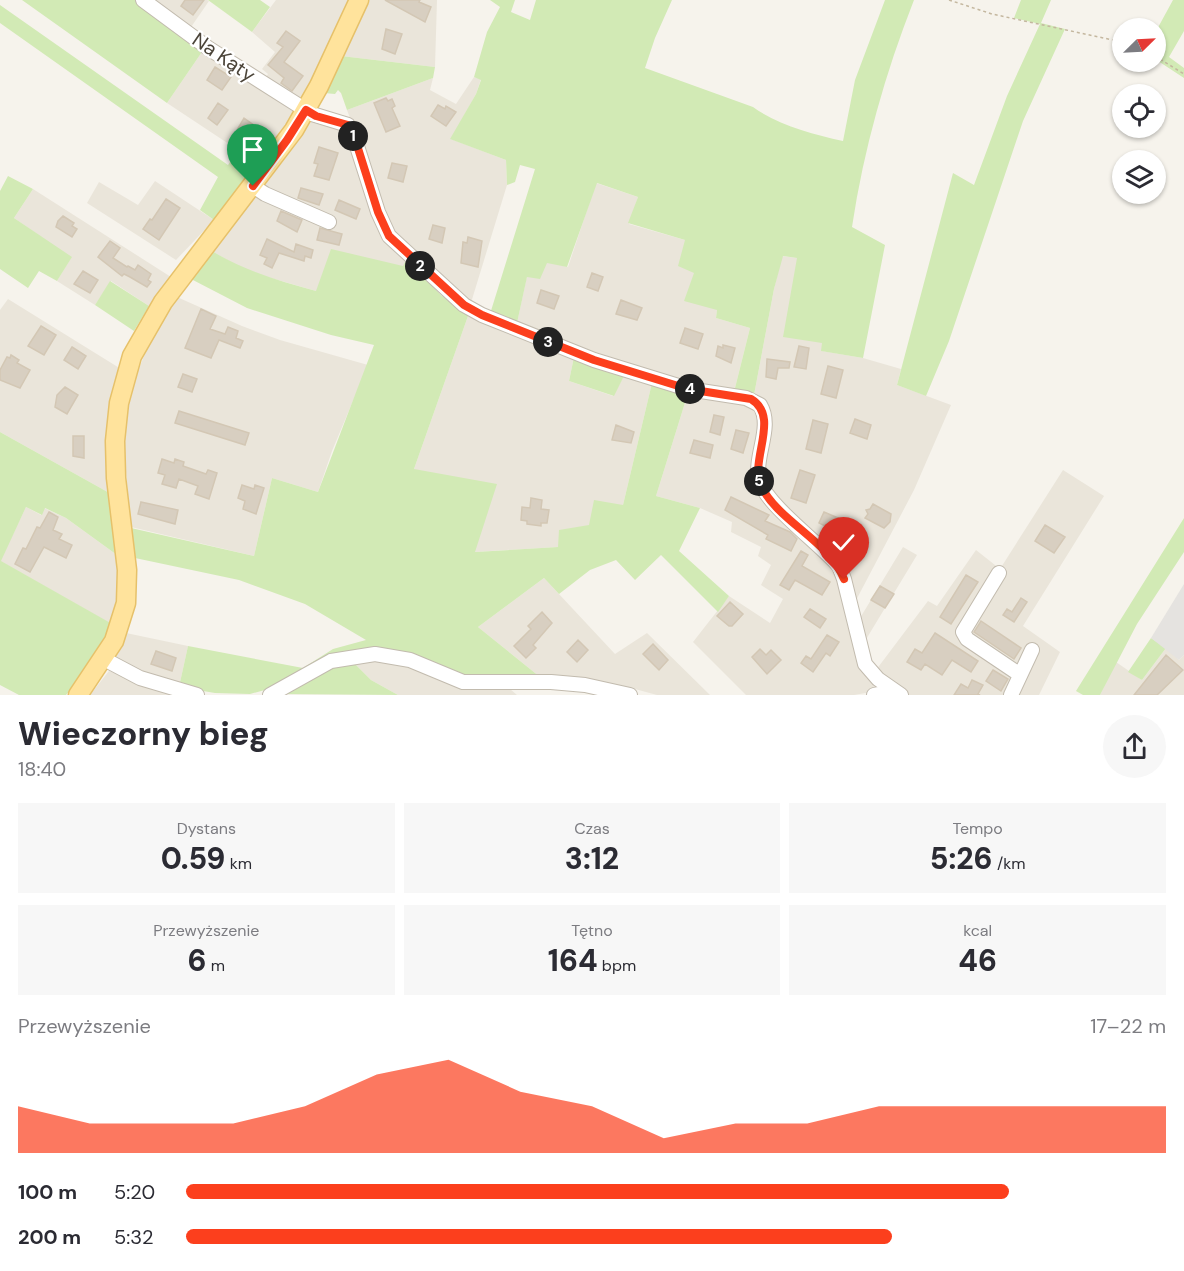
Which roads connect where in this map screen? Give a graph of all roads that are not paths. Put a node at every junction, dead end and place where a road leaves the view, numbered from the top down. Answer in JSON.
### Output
{"nodes":[{"id":1,"x":143,"y":0,"type":"edge"},
{"id":2,"x":359,"y":0,"type":"edge"},
{"id":3,"x":306,"y":110,"type":"junction"},
{"id":4,"x":253,"y":186,"type":"junction"},
{"id":5,"x":329,"y":222,"type":"dead end"},
{"id":6,"x":999,"y":573,"type":"dead end"},
{"id":7,"x":1032,"y":650,"type":"dead end"},
{"id":8,"x":104,"y":659,"type":"junction"},
{"id":9,"x":1019,"y":674,"type":"junction"},
{"id":10,"x":898,"y":693,"type":"edge"},
{"id":11,"x":78,"y":695,"type":"edge"},
{"id":12,"x":197,"y":695,"type":"edge"},
{"id":13,"x":270,"y":695,"type":"edge"},
{"id":14,"x":630,"y":695,"type":"edge"},
{"id":15,"x":874,"y":695,"type":"edge"},
{"id":16,"x":1011,"y":695,"type":"edge"}],
"edges":[{"from":1,"to":3,"type":"street","name":"Na Kąty"},
{"from":2,"to":3,"type":"main road"},
{"from":3,"to":4,"type":"main road"},
{"from":3,"to":10,"type":"street","name":"Na Kąty"},
{"from":4,"to":5,"type":"street"},
{"from":4,"to":8,"type":"main road"},
{"from":6,"to":9,"type":"street"},
{"from":7,"to":9,"type":"street"},
{"from":8,"to":11,"type":"main road"},
{"from":8,"to":12,"type":"street"},
{"from":9,"to":16,"type":"street"},
{"from":10,"to":15,"type":"street"},
{"from":13,"to":14,"type":"street"}]}
